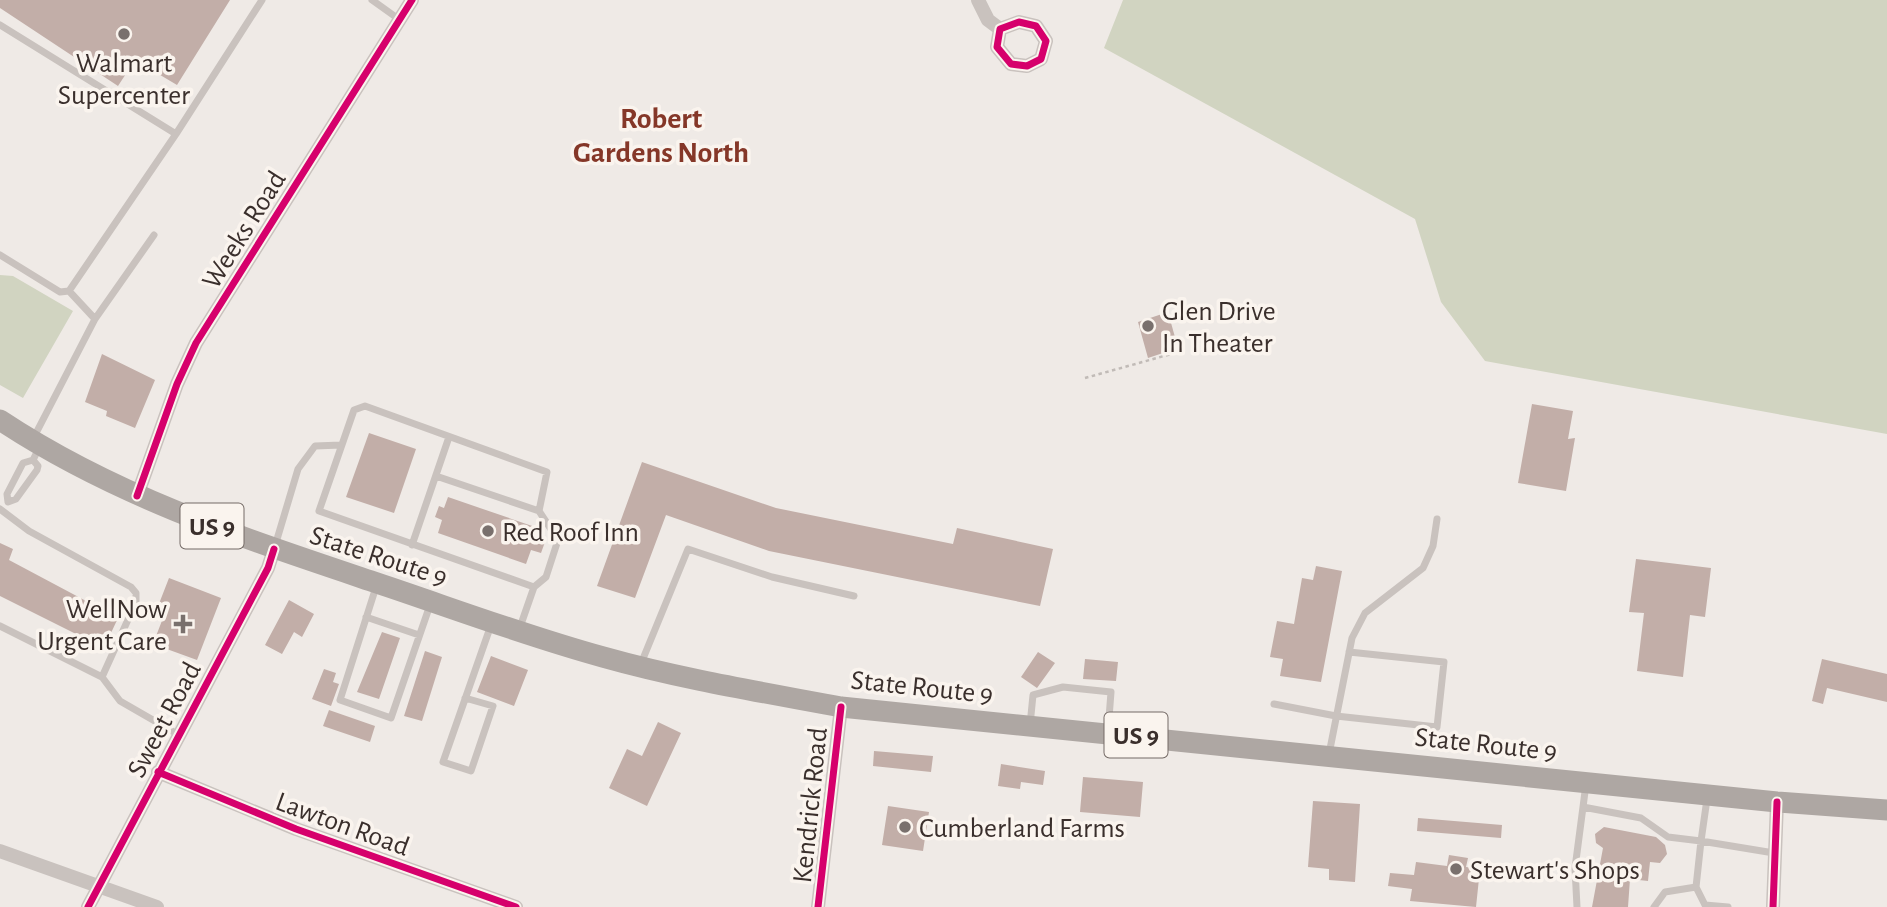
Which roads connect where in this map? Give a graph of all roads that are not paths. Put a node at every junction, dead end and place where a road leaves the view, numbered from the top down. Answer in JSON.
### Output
{"nodes":[{"id":1,"x":262,"y":0,"type":"edge"},
{"id":2,"x":372,"y":0,"type":"edge"},
{"id":3,"x":412,"y":0,"type":"edge"},
{"id":4,"x":978,"y":0,"type":"edge"},
{"id":5,"x":400,"y":20,"type":"junction"},
{"id":6,"x":0,"y":25,"type":"edge"},
{"id":7,"x":1000,"y":29,"type":"dead end"},
{"id":8,"x":176,"y":134,"type":"junction"},
{"id":9,"x":154,"y":235,"type":"dead end"},
{"id":10,"x":0,"y":255,"type":"edge"},
{"id":11,"x":69,"y":291,"type":"junction"},
{"id":12,"x":95,"y":319,"type":"junction"},
{"id":13,"x":0,"y":419,"type":"edge"},
{"id":14,"x":449,"y":437,"type":"junction"},
{"id":15,"x":341,"y":445,"type":"junction"},
{"id":16,"x":35,"y":449,"type":"junction"},
{"id":17,"x":436,"y":476,"type":"junction"},
{"id":18,"x":137,"y":496,"type":"junction"},
{"id":19,"x":8,"y":502,"type":"junction"},
{"id":20,"x":2,"y":510,"type":"edge"},
{"id":21,"x":539,"y":511,"type":"junction"},
{"id":22,"x":1437,"y":519,"type":"dead end"},
{"id":23,"x":412,"y":545,"type":"junction"},
{"id":24,"x":274,"y":549,"type":"junction"},
{"id":25,"x":377,"y":583,"type":"junction"},
{"id":26,"x":534,"y":587,"type":"junction"},
{"id":27,"x":854,"y":596,"type":"dead end"},
{"id":28,"x":431,"y":602,"type":"junction"},
{"id":29,"x":366,"y":617,"type":"junction"},
{"id":30,"x":492,"y":621,"type":"junction"},
{"id":31,"x":0,"y":626,"type":"edge"},
{"id":32,"x":519,"y":630,"type":"junction"},
{"id":33,"x":419,"y":635,"type":"junction"},
{"id":34,"x":1349,"y":652,"type":"junction"},
{"id":35,"x":640,"y":666,"type":"junction"},
{"id":36,"x":102,"y":677,"type":"junction"},
{"id":37,"x":465,"y":698,"type":"junction"},
{"id":38,"x":1274,"y":704,"type":"dead end"},
{"id":39,"x":841,"y":707,"type":"junction"},
{"id":40,"x":1336,"y":716,"type":"junction"},
{"id":41,"x":1030,"y":724,"type":"junction"},
{"id":42,"x":1108,"y":732,"type":"junction"},
{"id":43,"x":179,"y":736,"type":"junction"},
{"id":44,"x":1329,"y":755,"type":"junction"},
{"id":45,"x":158,"y":772,"type":"junction"},
{"id":46,"x":1586,"y":782,"type":"junction"},
{"id":47,"x":1707,"y":794,"type":"junction"},
{"id":48,"x":1777,"y":802,"type":"junction"},
{"id":49,"x":1583,"y":807,"type":"junction"},
{"id":50,"x":1887,"y":810,"type":"edge"},
{"id":51,"x":1701,"y":841,"type":"junction"},
{"id":52,"x":0,"y":851,"type":"edge"},
{"id":53,"x":1775,"y":853,"type":"junction"},
{"id":54,"x":100,"y":886,"type":"junction"},
{"id":55,"x":1696,"y":887,"type":"junction"},
{"id":56,"x":88,"y":907,"type":"edge"},
{"id":57,"x":157,"y":907,"type":"edge"},
{"id":58,"x":516,"y":907,"type":"edge"},
{"id":59,"x":818,"y":907,"type":"edge"},
{"id":60,"x":1577,"y":907,"type":"edge"},
{"id":61,"x":1654,"y":907,"type":"edge"},
{"id":62,"x":1728,"y":907,"type":"edge"},
{"id":63,"x":1773,"y":907,"type":"edge"}],
"edges":[{"from":1,"to":8,"type":"lane"},
{"from":2,"to":5,"type":"lane"},
{"from":3,"to":5,"type":"street","name":"Weeks Road"},
{"from":4,"to":7,"type":"street"},
{"from":5,"to":18,"type":"street","name":"Weeks Road"},
{"from":6,"to":8,"type":"lane"},
{"from":8,"to":11,"type":"lane"},
{"from":9,"to":12,"type":"lane"},
{"from":10,"to":11,"type":"lane"},
{"from":11,"to":12,"type":"lane"},
{"from":12,"to":16,"type":"lane"},
{"from":13,"to":16,"type":"main road","name":"State Route 9","number":"US 9"},
{"from":14,"to":15,"type":"lane"},
{"from":14,"to":17,"type":"lane"},
{"from":14,"to":21,"type":"lane"},
{"from":15,"to":23,"type":"lane"},
{"from":15,"to":24,"type":"lane"},
{"from":16,"to":18,"type":"main road","name":"State Route 9","number":"US 9"},
{"from":16,"to":19,"type":"lane"},
{"from":16,"to":19,"type":"lane"},
{"from":17,"to":21,"type":"lane"},
{"from":17,"to":23,"type":"lane"},
{"from":18,"to":24,"type":"main road","name":"State Route 9","number":"US 9"},
{"from":19,"to":20,"type":"lane"},
{"from":20,"to":36,"type":"lane"},
{"from":21,"to":26,"type":"lane"},
{"from":22,"to":34,"type":"lane"},
{"from":23,"to":26,"type":"lane"},
{"from":24,"to":25,"type":"main road","name":"State Route 9","number":"US 9"},
{"from":24,"to":43,"type":"street","name":"Sweet Road"},
{"from":25,"to":28,"type":"main road","name":"State Route 9","number":"US 9"},
{"from":25,"to":29,"type":"lane"},
{"from":26,"to":32,"type":"lane"},
{"from":27,"to":35,"type":"lane"},
{"from":28,"to":30,"type":"main road","name":"State Route 9","number":"US 9"},
{"from":28,"to":33,"type":"lane"},
{"from":29,"to":33,"type":"lane"},
{"from":29,"to":33,"type":"lane"},
{"from":30,"to":32,"type":"main road","name":"State Route 9","number":"US 9"},
{"from":30,"to":37,"type":"lane"},
{"from":31,"to":36,"type":"lane"},
{"from":32,"to":35,"type":"main road","name":"State Route 9","number":"US 9"},
{"from":34,"to":40,"type":"lane"},
{"from":34,"to":40,"type":"lane"},
{"from":35,"to":39,"type":"main road","name":"State Route 9","number":"US 9"},
{"from":36,"to":43,"type":"lane"},
{"from":37,"to":37,"type":"lane"},
{"from":38,"to":40,"type":"lane"},
{"from":39,"to":41,"type":"main road","name":"State Route 9","number":"US 9"},
{"from":39,"to":59,"type":"street","name":"Kendrick Road"},
{"from":40,"to":44,"type":"lane"},
{"from":41,"to":42,"type":"main road","name":"State Route 9","number":"US 9"},
{"from":41,"to":42,"type":"lane"},
{"from":42,"to":44,"type":"main road","name":"State Route 9","number":"US 9"},
{"from":43,"to":45,"type":"street","name":"Sweet Road"},
{"from":44,"to":46,"type":"main road","name":"State Route 9","number":"US 9"},
{"from":45,"to":54,"type":"street","name":"Sweet Road"},
{"from":45,"to":58,"type":"street","name":"Lawton Road"},
{"from":46,"to":47,"type":"main road","name":"State Route 9","number":"US 9"},
{"from":46,"to":49,"type":"lane"},
{"from":47,"to":48,"type":"main road","name":"State Route 9","number":"US 9"},
{"from":47,"to":51,"type":"lane"},
{"from":48,"to":50,"type":"main road","name":"State Route 9","number":"US 9"},
{"from":48,"to":53,"type":"street"},
{"from":49,"to":51,"type":"lane"},
{"from":49,"to":60,"type":"lane"},
{"from":51,"to":53,"type":"lane"},
{"from":51,"to":55,"type":"lane"},
{"from":52,"to":54,"type":"street"},
{"from":53,"to":63,"type":"street"},
{"from":54,"to":56,"type":"street","name":"Sweet Road"},
{"from":54,"to":57,"type":"street"},
{"from":55,"to":61,"type":"lane"},
{"from":55,"to":62,"type":"lane"}]}
